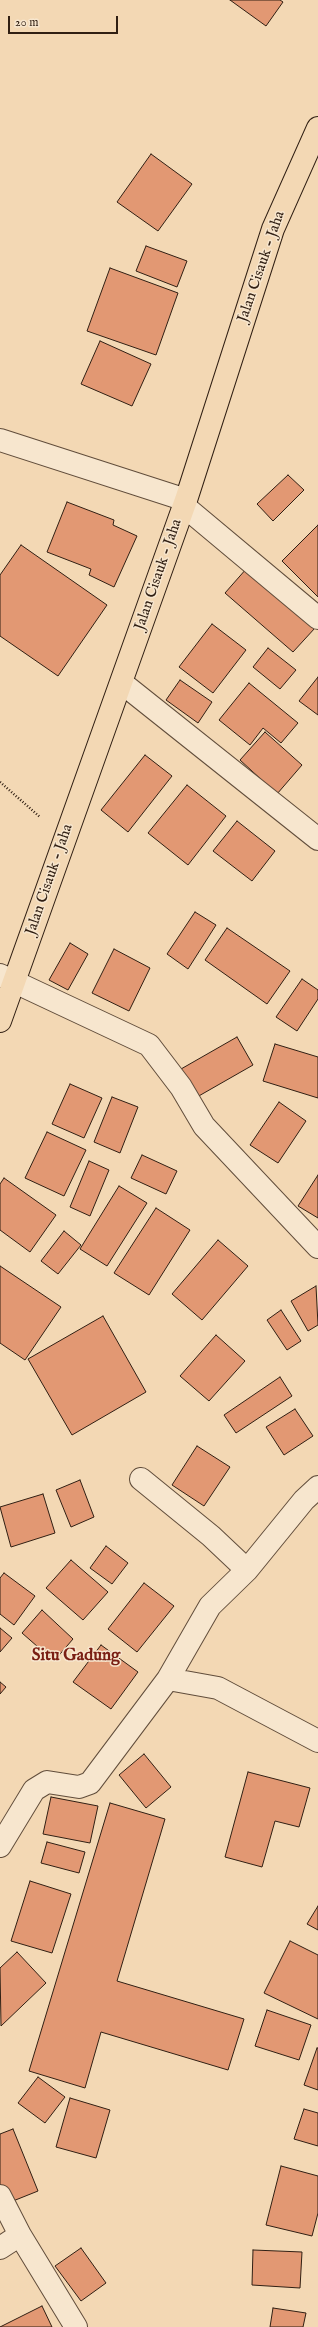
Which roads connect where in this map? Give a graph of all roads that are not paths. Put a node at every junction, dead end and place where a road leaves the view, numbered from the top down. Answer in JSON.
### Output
{"nodes":[{"id":1,"x":318,"y":128,"type":"edge"},
{"id":2,"x":0,"y":440,"type":"edge"},
{"id":3,"x":185,"y":503,"type":"junction"},
{"id":4,"x":318,"y":618,"type":"edge"},
{"id":5,"x":122,"y":683,"type":"junction"},
{"id":6,"x":318,"y":839,"type":"edge"},
{"id":7,"x":7,"y":980,"type":"edge"},
{"id":8,"x":0,"y":1021,"type":"edge"},
{"id":9,"x":318,"y":1248,"type":"edge"},
{"id":10,"x":141,"y":1479,"type":"dead end"},
{"id":11,"x":318,"y":1486,"type":"edge"},
{"id":12,"x":247,"y":1570,"type":"junction"},
{"id":13,"x":168,"y":1679,"type":"junction"},
{"id":14,"x":318,"y":1741,"type":"edge"},
{"id":15,"x":0,"y":1846,"type":"edge"},
{"id":16,"x":0,"y":2196,"type":"edge"},
{"id":17,"x":20,"y":2235,"type":"junction"},
{"id":18,"x":0,"y":2248,"type":"edge"},
{"id":19,"x":76,"y":2327,"type":"edge"}],
"edges":[{"from":1,"to":3,"type":"main road","name":"Jalan Cisauk - Jaha"},
{"from":2,"to":3,"type":"street"},
{"from":3,"to":4,"type":"street"},
{"from":3,"to":5,"type":"main road","name":"Jalan Cisauk - Jaha"},
{"from":5,"to":6,"type":"street"},
{"from":5,"to":7,"type":"main road","name":"Jalan Cisauk - Jaha"},
{"from":7,"to":8,"type":"main road","name":"Jalan Cisauk - Jaha"},
{"from":7,"to":9,"type":"street"},
{"from":10,"to":12,"type":"street"},
{"from":11,"to":12,"type":"street"},
{"from":12,"to":13,"type":"street"},
{"from":13,"to":14,"type":"street"},
{"from":13,"to":15,"type":"street"},
{"from":16,"to":17,"type":"street"},
{"from":17,"to":18,"type":"street"},
{"from":17,"to":19,"type":"street"}]}
